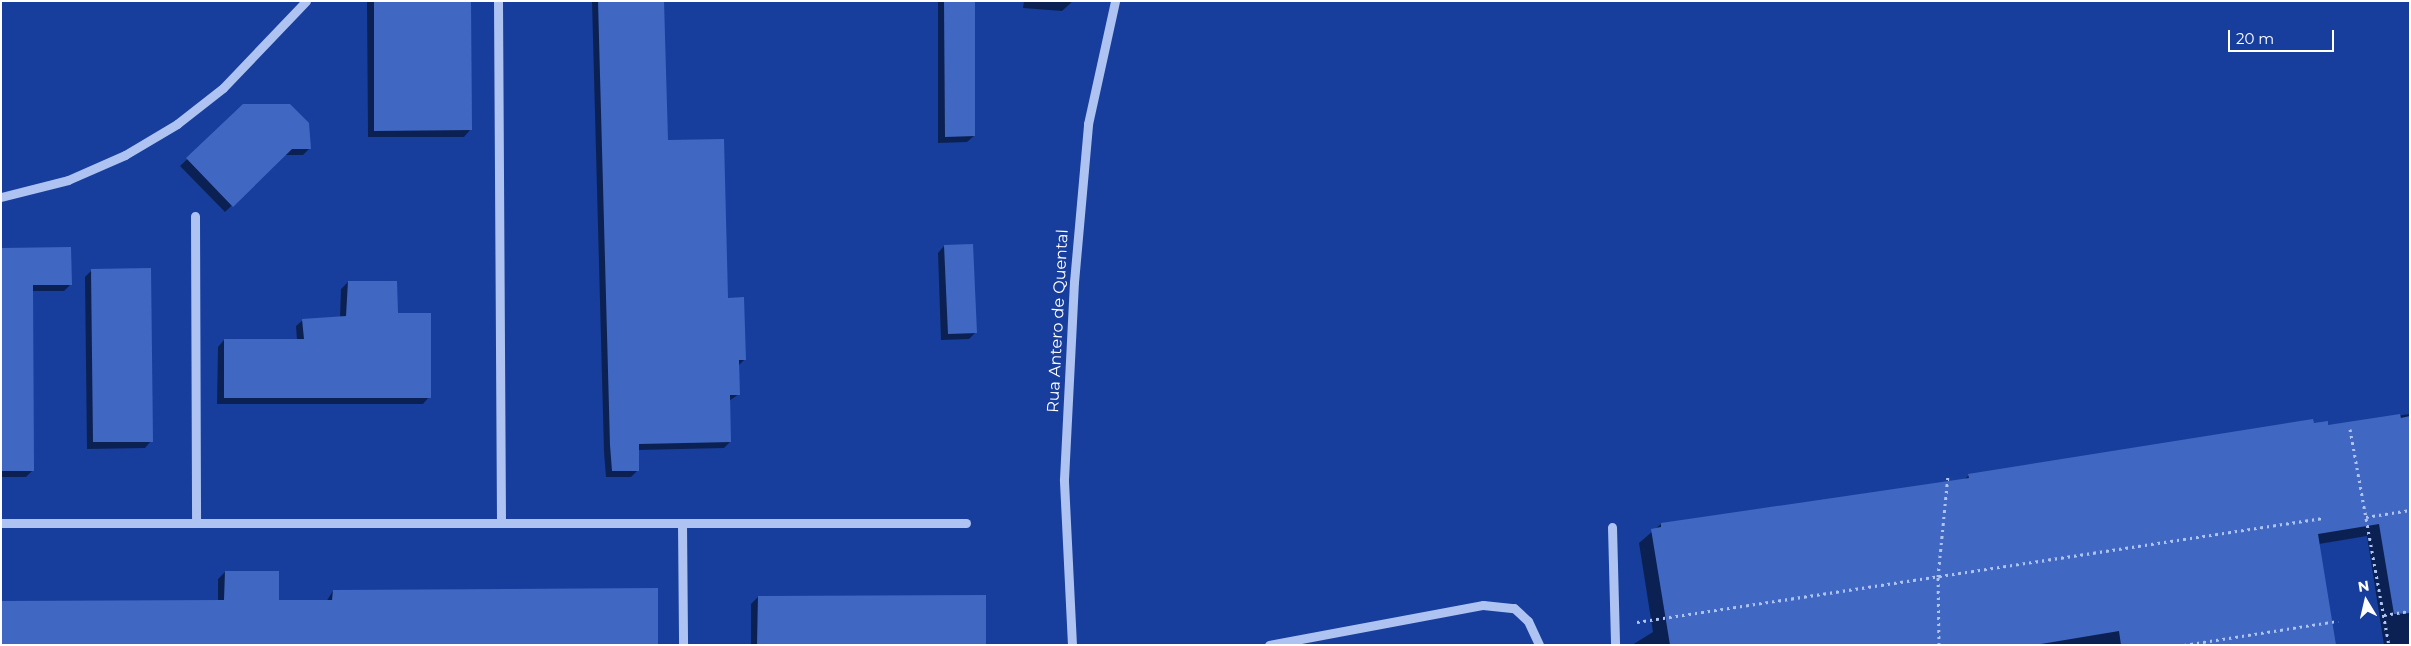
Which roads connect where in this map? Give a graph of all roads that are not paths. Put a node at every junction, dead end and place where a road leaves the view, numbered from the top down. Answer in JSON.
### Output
{"nodes":[{"id":1,"x":306,"y":1,"type":"edge"},
{"id":2,"x":498,"y":1,"type":"edge"},
{"id":3,"x":1115,"y":1,"type":"edge"},
{"id":4,"x":1,"y":197,"type":"edge"},
{"id":5,"x":195,"y":216,"type":"dead end"},
{"id":6,"x":1,"y":523,"type":"edge"},
{"id":7,"x":196,"y":523,"type":"junction"},
{"id":8,"x":501,"y":523,"type":"junction"},
{"id":9,"x":682,"y":523,"type":"junction"},
{"id":10,"x":966,"y":523,"type":"dead end"},
{"id":11,"x":1612,"y":527,"type":"dead end"},
{"id":12,"x":683,"y":645,"type":"edge"},
{"id":13,"x":1072,"y":645,"type":"edge"},
{"id":14,"x":1269,"y":645,"type":"edge"},
{"id":15,"x":1539,"y":645,"type":"edge"},
{"id":16,"x":1615,"y":645,"type":"edge"}],
"edges":[{"from":1,"to":4,"type":"street"},
{"from":2,"to":8,"type":"street"},
{"from":3,"to":13,"type":"street","name":"Rua Antero de Quental"},
{"from":5,"to":7,"type":"street"},
{"from":6,"to":7,"type":"street"},
{"from":7,"to":8,"type":"street"},
{"from":8,"to":9,"type":"street"},
{"from":9,"to":10,"type":"street"},
{"from":9,"to":12,"type":"street"},
{"from":11,"to":16,"type":"street"},
{"from":14,"to":15,"type":"street"}]}
